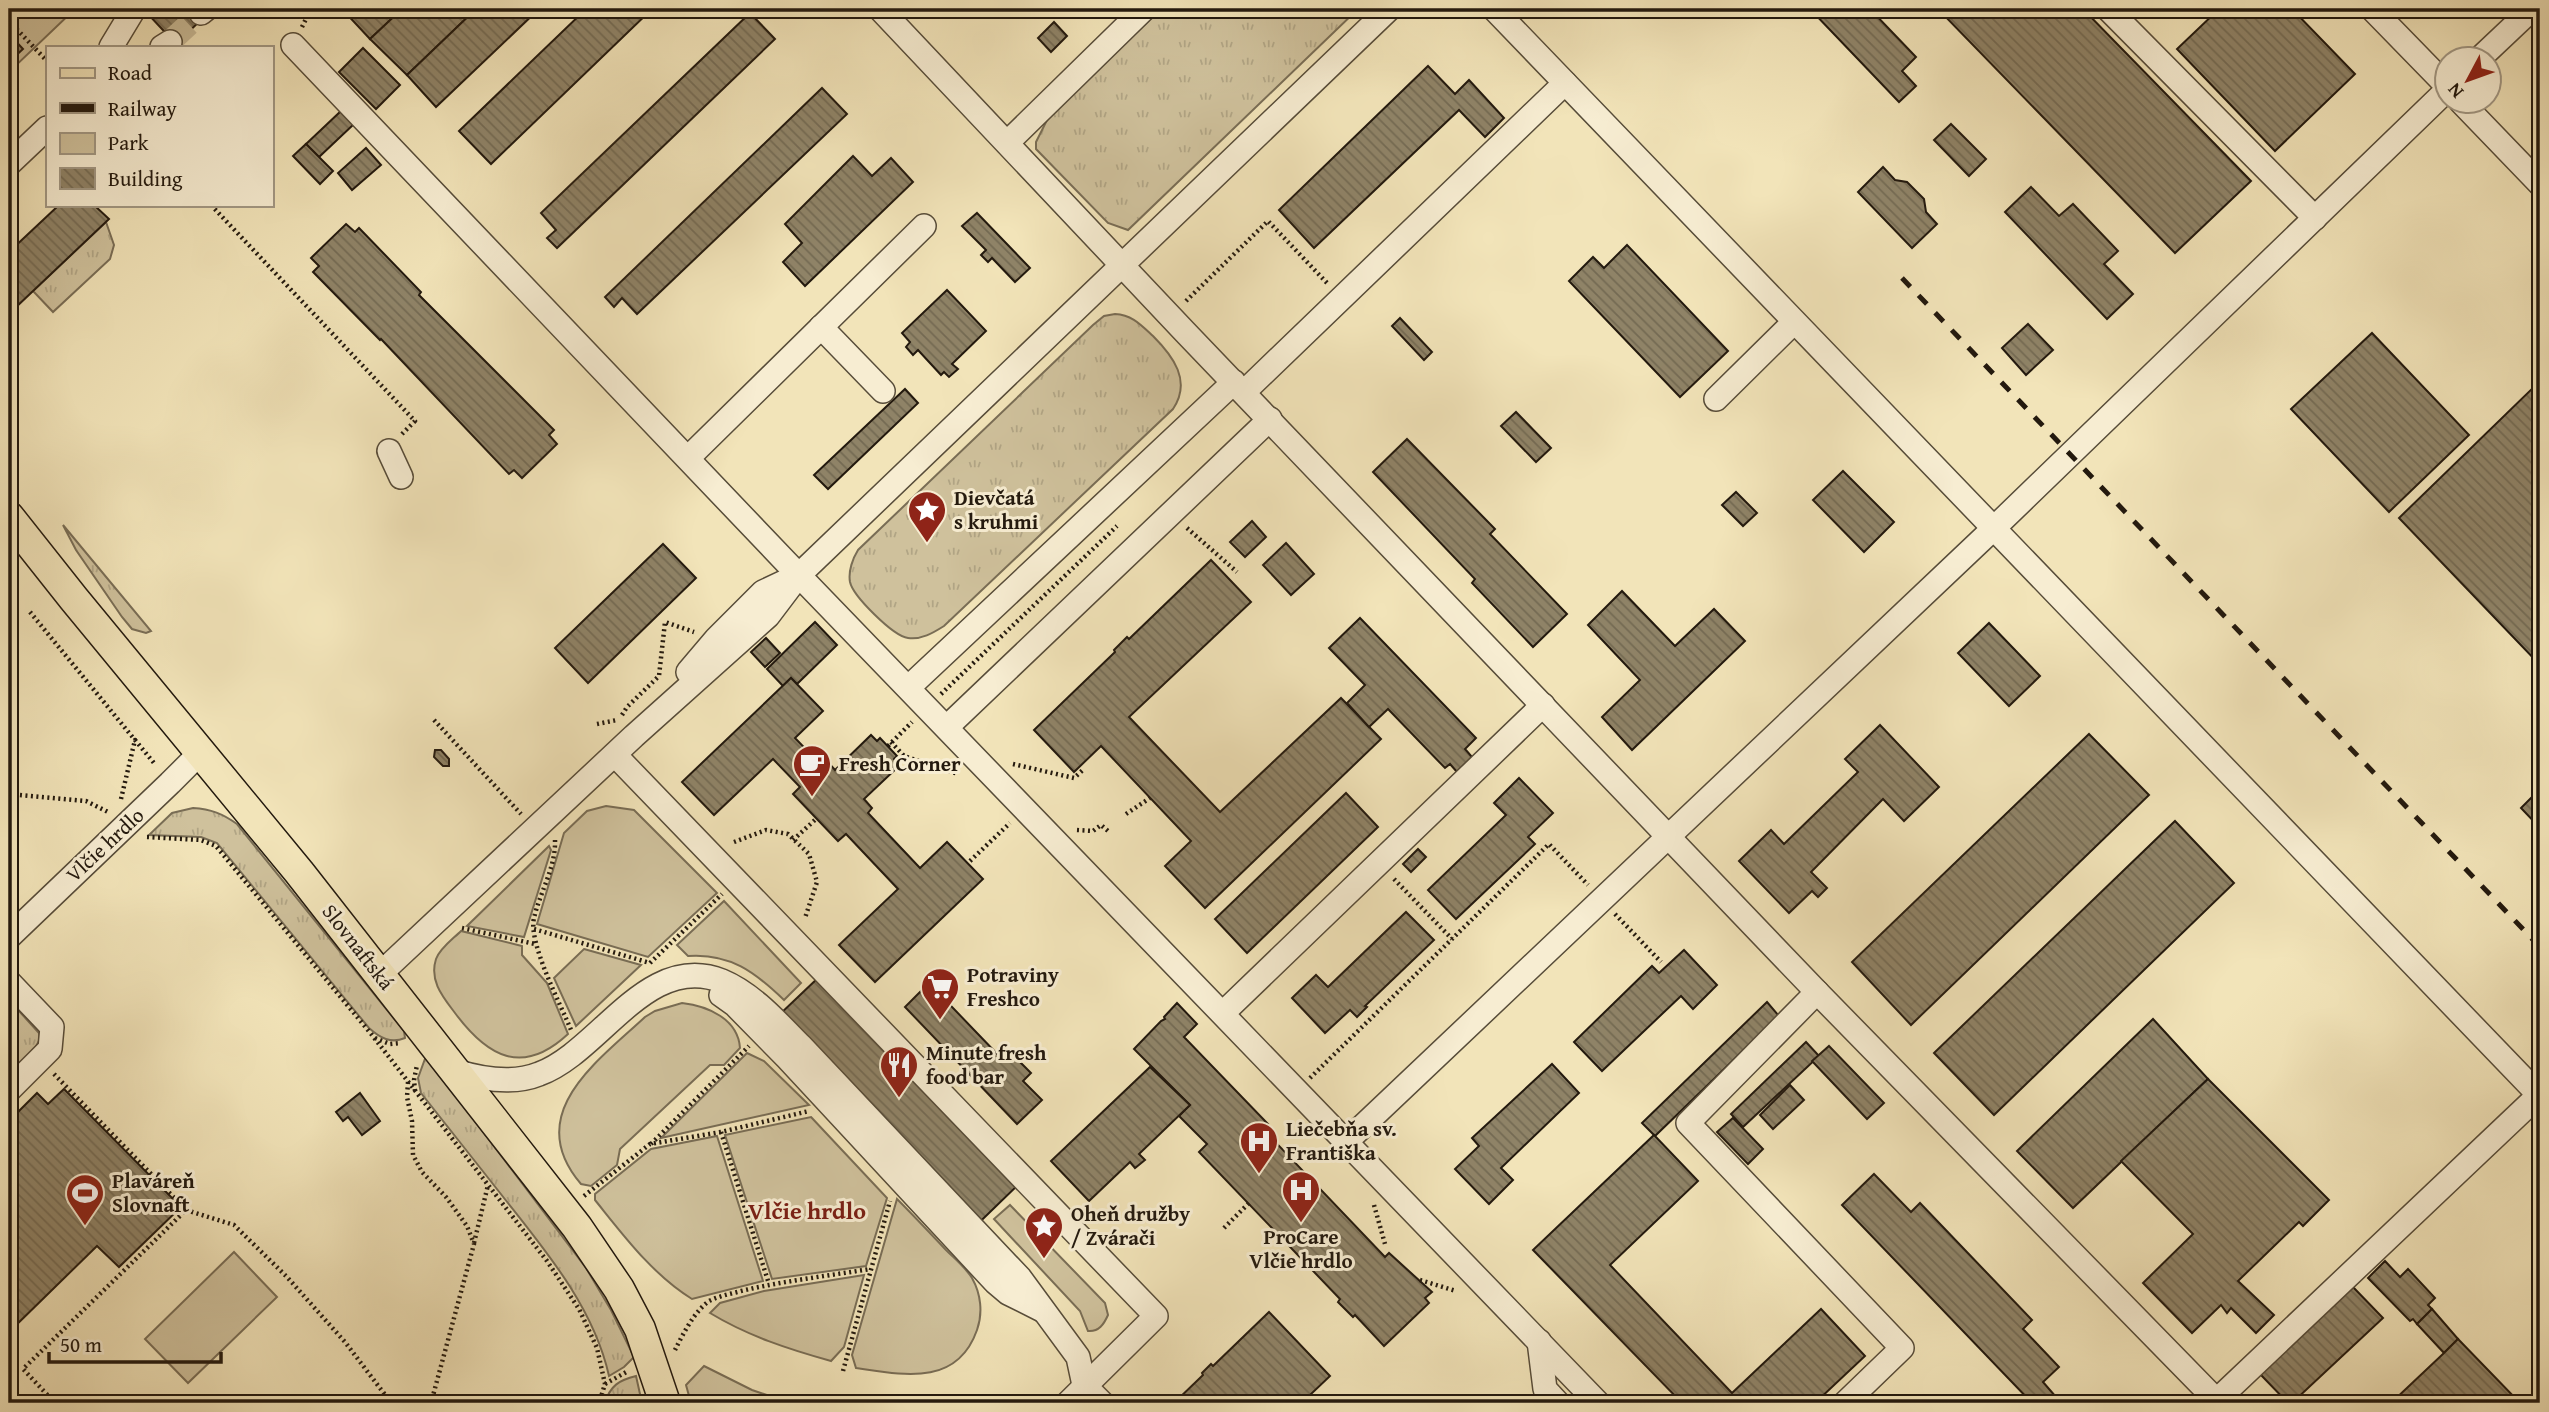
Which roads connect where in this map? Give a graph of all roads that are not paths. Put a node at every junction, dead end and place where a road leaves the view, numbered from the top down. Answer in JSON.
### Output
{"nodes":[{"id":1,"x":135,"y":9,"type":"edge"},
{"id":2,"x":880,"y":9,"type":"edge"},
{"id":3,"x":1144,"y":9,"type":"edge"},
{"id":4,"x":1389,"y":9,"type":"edge"},
{"id":5,"x":1494,"y":9,"type":"edge"},
{"id":6,"x":2108,"y":9,"type":"edge"},
{"id":7,"x":2372,"y":9,"type":"edge"},
{"id":8,"x":2532,"y":9,"type":"edge"},
{"id":9,"x":293,"y":45,"type":"dead end"},
{"id":10,"x":112,"y":46,"type":"edge"},
{"id":11,"x":2493,"y":46,"type":"edge"},
{"id":12,"x":2434,"y":73,"type":"edge"},
{"id":13,"x":1565,"y":83,"type":"junction"},
{"id":14,"x":2434,"y":102,"type":"edge"},
{"id":15,"x":2474,"y":116,"type":"edge"},
{"id":16,"x":46,"y":129,"type":"edge"},
{"id":17,"x":1007,"y":143,"type":"junction"},
{"id":18,"x":9,"y":164,"type":"edge"},
{"id":19,"x":2540,"y":184,"type":"edge"},
{"id":20,"x":2315,"y":218,"type":"junction"},
{"id":21,"x":924,"y":226,"type":"dead end"},
{"id":22,"x":1122,"y":265,"type":"junction"},
{"id":23,"x":1794,"y":322,"type":"junction"},
{"id":24,"x":821,"y":327,"type":"junction"},
{"id":25,"x":1239,"y":387,"type":"junction"},
{"id":26,"x":883,"y":391,"type":"dead end"},
{"id":27,"x":1716,"y":398,"type":"dead end"},
{"id":28,"x":1270,"y":419,"type":"junction"},
{"id":29,"x":393,"y":445,"type":"road end"},
{"id":30,"x":688,"y":458,"type":"junction"},
{"id":31,"x":401,"y":477,"type":"dead end"},
{"id":32,"x":9,"y":517,"type":"edge"},
{"id":33,"x":1993,"y":529,"type":"junction"},
{"id":34,"x":799,"y":575,"type":"junction"},
{"id":35,"x":909,"y":687,"type":"junction"},
{"id":36,"x":1543,"y":705,"type":"junction"},
{"id":37,"x":947,"y":727,"type":"junction"},
{"id":38,"x":634,"y":736,"type":"junction"},
{"id":39,"x":201,"y":751,"type":"junction"},
{"id":40,"x":615,"y":755,"type":"junction"},
{"id":41,"x":1669,"y":837,"type":"junction"},
{"id":42,"x":9,"y":937,"type":"edge"},
{"id":43,"x":380,"y":974,"type":"junction"},
{"id":44,"x":9,"y":982,"type":"edge"},
{"id":45,"x":1817,"y":992,"type":"junction"},
{"id":46,"x":1223,"y":1013,"type":"junction"},
{"id":47,"x":455,"y":1071,"type":"junction"},
{"id":48,"x":9,"y":1090,"type":"edge"},
{"id":49,"x":2540,"y":1095,"type":"edge"},
{"id":50,"x":1347,"y":1142,"type":"junction"},
{"id":51,"x":1539,"y":1341,"type":"junction"},
{"id":52,"x":1084,"y":1385,"type":"junction"},
{"id":53,"x":2217,"y":1402,"type":"edge"},
{"id":54,"x":665,"y":1403,"type":"edge"},
{"id":55,"x":1068,"y":1403,"type":"edge"},
{"id":56,"x":1102,"y":1403,"type":"edge"},
{"id":57,"x":1559,"y":1403,"type":"edge"},
{"id":58,"x":1598,"y":1403,"type":"edge"},
{"id":59,"x":1845,"y":1403,"type":"edge"}],
"edges":[{"from":1,"to":10,"type":"street"},
{"from":2,"to":17,"type":"street"},
{"from":3,"to":17,"type":"street"},
{"from":4,"to":22,"type":"street"},
{"from":5,"to":13,"type":"street"},
{"from":6,"to":20,"type":"street"},
{"from":7,"to":12,"type":"street"},
{"from":8,"to":11,"type":"street"},
{"from":9,"to":30,"type":"street"},
{"from":13,"to":23,"type":"street"},
{"from":13,"to":25,"type":"street"},
{"from":14,"to":20,"type":"street"},
{"from":15,"to":19,"type":"street"},
{"from":16,"to":18,"type":"street"},
{"from":17,"to":22,"type":"street"},
{"from":20,"to":33,"type":"street"},
{"from":21,"to":24,"type":"street"},
{"from":22,"to":25,"type":"street"},
{"from":22,"to":34,"type":"street"},
{"from":23,"to":27,"type":"street"},
{"from":23,"to":33,"type":"street"},
{"from":24,"to":26,"type":"street"},
{"from":24,"to":30,"type":"street"},
{"from":25,"to":28,"type":"street"},
{"from":25,"to":35,"type":"street"},
{"from":28,"to":36,"type":"street"},
{"from":28,"to":37,"type":"street"},
{"from":29,"to":31,"type":"street"},
{"from":30,"to":34,"type":"street"},
{"from":32,"to":39,"type":"main road","name":"Slovnaftská"},
{"from":33,"to":41,"type":"street"},
{"from":33,"to":49,"type":"street"},
{"from":34,"to":35,"type":"street"},
{"from":34,"to":38,"type":"street"},
{"from":34,"to":38,"type":"street"},
{"from":35,"to":37,"type":"street"},
{"from":36,"to":41,"type":"street"},
{"from":36,"to":46,"type":"street"},
{"from":37,"to":46,"type":"street"},
{"from":38,"to":40,"type":"street"},
{"from":39,"to":42,"type":"street","name":"Vlčie hrdlo"},
{"from":39,"to":43,"type":"main road","name":"Slovnaftská"},
{"from":40,"to":43,"type":"street"},
{"from":40,"to":52,"type":"street"},
{"from":41,"to":45,"type":"street"},
{"from":41,"to":50,"type":"street"},
{"from":43,"to":47,"type":"main road","name":"Slovnaftská"},
{"from":44,"to":48,"type":"street"},
{"from":45,"to":53,"type":"street"},
{"from":45,"to":59,"type":"street"},
{"from":46,"to":50,"type":"street"},
{"from":47,"to":52,"type":"street"},
{"from":47,"to":54,"type":"main road","name":"Slovnaftská"},
{"from":49,"to":53,"type":"street"},
{"from":50,"to":51,"type":"street"},
{"from":51,"to":57,"type":"street"},
{"from":51,"to":58,"type":"street"},
{"from":52,"to":55,"type":"street"},
{"from":52,"to":56,"type":"street"}]}
